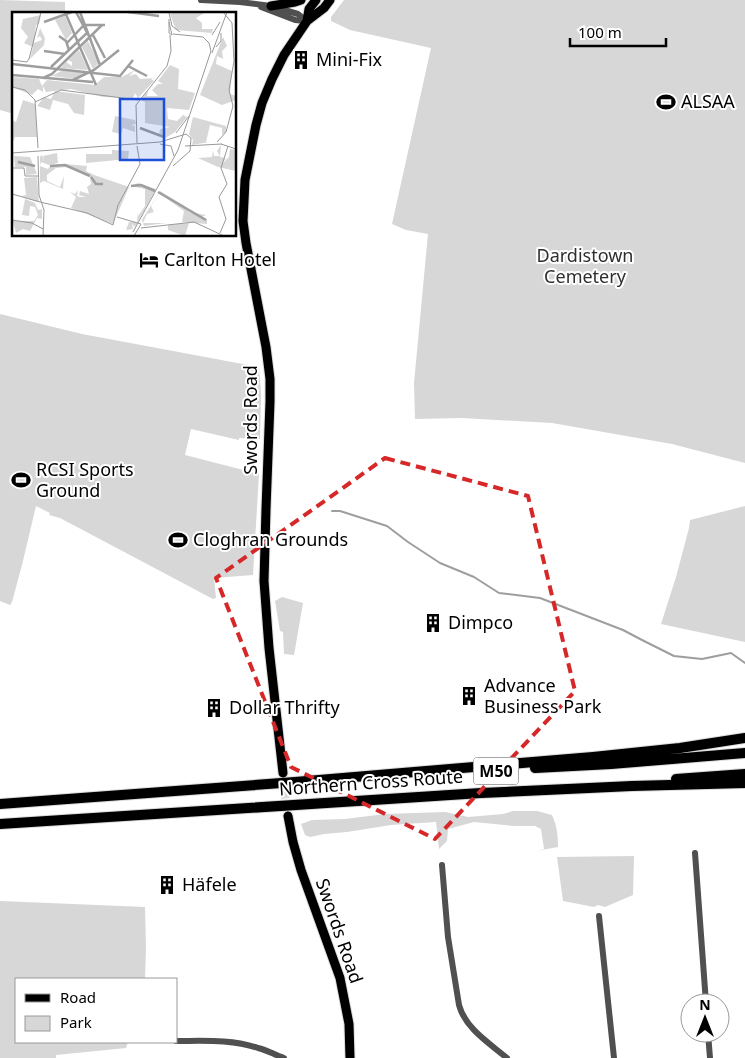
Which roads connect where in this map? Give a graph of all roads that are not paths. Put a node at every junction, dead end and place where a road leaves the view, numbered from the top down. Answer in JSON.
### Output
{"nodes":[{"id":1,"x":201,"y":0,"type":"edge"},
{"id":2,"x":301,"y":0,"type":"edge"},
{"id":3,"x":316,"y":0,"type":"edge"},
{"id":4,"x":330,"y":0,"type":"edge"},
{"id":5,"x":249,"y":3,"type":"junction"},
{"id":6,"x":272,"y":6,"type":"junction"},
{"id":7,"x":307,"y":21,"type":"junction"},
{"id":8,"x":745,"y":738,"type":"edge"},
{"id":9,"x":745,"y":753,"type":"edge"},
{"id":10,"x":283,"y":774,"type":"tunnel mouth"},
{"id":11,"x":745,"y":774,"type":"edge"},
{"id":12,"x":295,"y":782,"type":"junction"},
{"id":13,"x":745,"y":783,"type":"edge"},
{"id":14,"x":481,"y":793,"type":"junction"},
{"id":15,"x":0,"y":804,"type":"edge"},
{"id":16,"x":288,"y":816,"type":"tunnel mouth"},
{"id":17,"x":0,"y":824,"type":"edge"},
{"id":18,"x":695,"y":852,"type":"dead end"},
{"id":19,"x":442,"y":865,"type":"dead end"},
{"id":20,"x":599,"y":916,"type":"dead end"},
{"id":21,"x":705,"y":993,"type":"edge"},
{"id":22,"x":178,"y":1041,"type":"edge"},
{"id":23,"x":709,"y":1043,"type":"edge"},
{"id":24,"x":284,"y":1058,"type":"edge"},
{"id":25,"x":350,"y":1058,"type":"edge"},
{"id":26,"x":507,"y":1058,"type":"edge"},
{"id":27,"x":614,"y":1058,"type":"edge"},
{"id":28,"x":710,"y":1058,"type":"edge"}],
"edges":[{"from":1,"to":5,"type":"street"},
{"from":2,"to":6,"type":"main road"},
{"from":3,"to":7,"type":"main road","name":"Swords Road"},
{"from":4,"to":7,"type":"main road","name":"Swords Road"},
{"from":5,"to":6,"type":"street"},
{"from":5,"to":7,"type":"street"},
{"from":6,"to":7,"type":"street"},
{"from":7,"to":10,"type":"main road","name":"Swords Road"},
{"from":8,"to":12,"type":"highway","number":"M50"},
{"from":9,"to":12,"type":"highway","number":"M50"},
{"from":11,"to":14,"type":"highway","number":"M50"},
{"from":12,"to":15,"type":"highway","name":"Northern Cross Route","number":"M50"},
{"from":13,"to":14,"type":"highway","name":"Northern Cross Route","number":"M50"},
{"from":14,"to":17,"type":"highway","name":"Northern Cross Route","number":"M50"},
{"from":16,"to":25,"type":"main road","name":"Swords Road"},
{"from":18,"to":21,"type":"street"},
{"from":19,"to":26,"type":"street"},
{"from":20,"to":27,"type":"street"},
{"from":22,"to":24,"type":"street"},
{"from":23,"to":28,"type":"street"}]}
